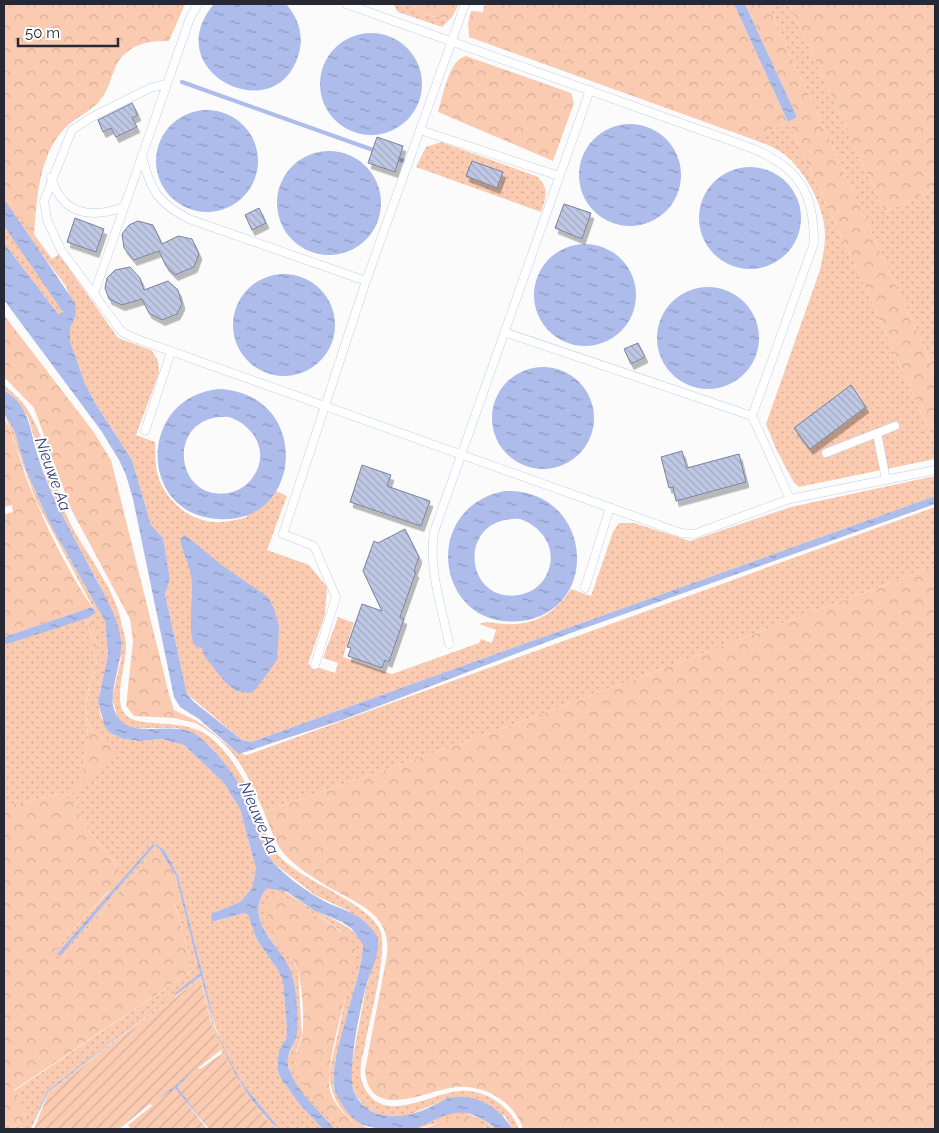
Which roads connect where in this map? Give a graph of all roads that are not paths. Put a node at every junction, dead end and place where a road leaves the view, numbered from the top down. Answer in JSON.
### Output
{"nodes":[{"id":1,"x":198,"y":4,"type":"edge"},
{"id":2,"x":346,"y":4,"type":"edge"},
{"id":3,"x":466,"y":4,"type":"edge"},
{"id":4,"x":452,"y":41,"type":"junction"},
{"id":5,"x":167,"y":84,"type":"junction"},
{"id":6,"x":590,"y":90,"type":"junction"},
{"id":7,"x":420,"y":130,"type":"junction"},
{"id":8,"x":142,"y":158,"type":"junction"},
{"id":9,"x":559,"y":176,"type":"junction"},
{"id":10,"x":51,"y":177,"type":"junction"},
{"id":11,"x":124,"y":207,"type":"junction"},
{"id":12,"x":366,"y":282,"type":"junction"},
{"id":13,"x":94,"y":294,"type":"junction"},
{"id":14,"x":504,"y":332,"type":"junction"},
{"id":15,"x":171,"y":352,"type":"junction"},
{"id":16,"x":325,"y":406,"type":"junction"},
{"id":17,"x":752,"y":416,"type":"junction"},
{"id":18,"x":895,"y":426,"type":"dead end"},
{"id":19,"x":145,"y":432,"type":"dead end"},
{"id":20,"x":877,"y":433,"type":"junction"},
{"id":21,"x":826,"y":454,"type":"dead end"},
{"id":22,"x":462,"y":455,"type":"junction"},
{"id":23,"x":935,"y":470,"type":"edge"},
{"id":24,"x":886,"y":480,"type":"junction"},
{"id":25,"x":790,"y":499,"type":"junction"},
{"id":26,"x":610,"y":507,"type":"junction"},
{"id":27,"x":585,"y":588,"type":"dead end"},
{"id":28,"x":450,"y":644,"type":"dead end"},
{"id":29,"x":315,"y":665,"type":"dead end"}],
"edges":[{"from":1,"to":5,"type":"lane"},
{"from":2,"to":4,"type":"lane"},
{"from":3,"to":4,"type":"lane"},
{"from":4,"to":6,"type":"lane"},
{"from":4,"to":7,"type":"lane"},
{"from":5,"to":8,"type":"lane"},
{"from":5,"to":10,"type":"lane"},
{"from":6,"to":9,"type":"lane"},
{"from":6,"to":17,"type":"lane"},
{"from":7,"to":9,"type":"lane"},
{"from":7,"to":12,"type":"lane"},
{"from":8,"to":11,"type":"lane"},
{"from":8,"to":12,"type":"lane"},
{"from":9,"to":14,"type":"lane"},
{"from":10,"to":11,"type":"lane"},
{"from":10,"to":13,"type":"lane"},
{"from":11,"to":13,"type":"lane"},
{"from":12,"to":16,"type":"lane"},
{"from":13,"to":15,"type":"lane"},
{"from":14,"to":17,"type":"lane"},
{"from":14,"to":22,"type":"lane"},
{"from":15,"to":16,"type":"lane"},
{"from":15,"to":19,"type":"lane"},
{"from":16,"to":22,"type":"lane"},
{"from":16,"to":29,"type":"lane"},
{"from":17,"to":25,"type":"lane"},
{"from":18,"to":20,"type":"lane"},
{"from":20,"to":21,"type":"lane"},
{"from":20,"to":24,"type":"lane"},
{"from":22,"to":26,"type":"lane"},
{"from":22,"to":28,"type":"lane"},
{"from":23,"to":24,"type":"lane"},
{"from":24,"to":25,"type":"lane"},
{"from":25,"to":26,"type":"lane"},
{"from":26,"to":27,"type":"lane"}]}
